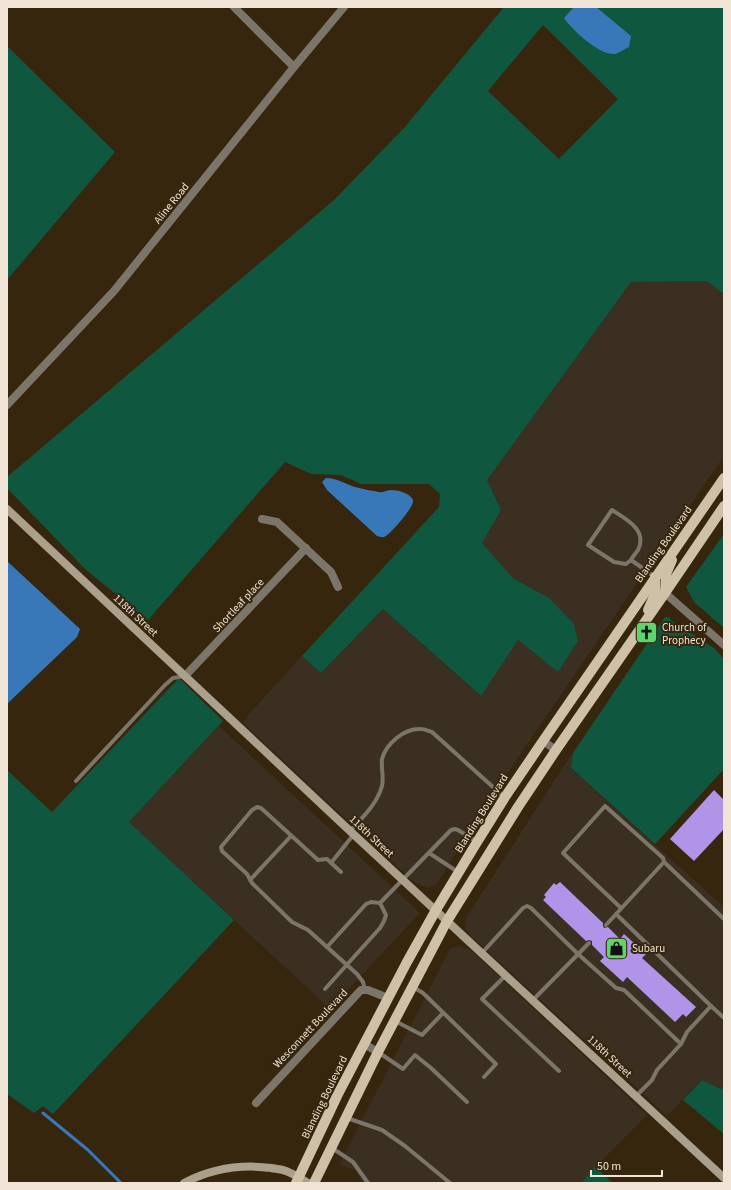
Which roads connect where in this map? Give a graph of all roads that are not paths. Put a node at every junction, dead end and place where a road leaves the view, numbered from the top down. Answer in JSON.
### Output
{"nodes":[{"id":1,"x":234,"y":7,"type":"edge"},
{"id":2,"x":344,"y":7,"type":"edge"},
{"id":3,"x":294,"y":67,"type":"junction"},
{"id":4,"x":7,"y":405,"type":"edge"},
{"id":5,"x":724,"y":478,"type":"edge"},
{"id":6,"x":724,"y":506,"type":"edge"},
{"id":7,"x":7,"y":509,"type":"edge"},
{"id":8,"x":262,"y":519,"type":"dead end"},
{"id":9,"x":678,"y":544,"type":"junction"},
{"id":10,"x":306,"y":548,"type":"junction"},
{"id":11,"x":630,"y":560,"type":"junction"},
{"id":12,"x":655,"y":577,"type":"junction"},
{"id":13,"x":338,"y":587,"type":"dead end"},
{"id":14,"x":665,"y":593,"type":"junction"},
{"id":15,"x":642,"y":625,"type":"junction"},
{"id":16,"x":724,"y":645,"type":"edge"},
{"id":17,"x":185,"y":676,"type":"junction"},
{"id":18,"x":543,"y":741,"type":"junction"},
{"id":19,"x":556,"y":750,"type":"junction"},
{"id":20,"x":76,"y":781,"type":"dead end"},
{"id":21,"x":505,"y":797,"type":"junction"},
{"id":22,"x":352,"y":833,"type":"junction"},
{"id":23,"x":291,"y":836,"type":"junction"},
{"id":24,"x":477,"y":842,"type":"junction"},
{"id":25,"x":429,"y":853,"type":"junction"},
{"id":26,"x":664,"y":862,"type":"junction"},
{"id":27,"x":331,"y":863,"type":"junction"},
{"id":28,"x":340,"y":872,"type":"dead end"},
{"id":29,"x":458,"y":873,"type":"junction"},
{"id":30,"x":250,"y":880,"type":"junction"},
{"id":31,"x":403,"y":880,"type":"junction"},
{"id":32,"x":380,"y":903,"type":"junction"},
{"id":33,"x":621,"y":908,"type":"junction"},
{"id":34,"x":436,"y":910,"type":"junction"},
{"id":35,"x":616,"y":914,"type":"junction"},
{"id":36,"x":724,"y":919,"type":"edge"},
{"id":37,"x":447,"y":921,"type":"junction"},
{"id":38,"x":606,"y":925,"type":"dead end"},
{"id":39,"x":589,"y":943,"type":"dead end"},
{"id":40,"x":327,"y":947,"type":"junction"},
{"id":41,"x":482,"y":953,"type":"junction"},
{"id":42,"x":578,"y":954,"type":"junction"},
{"id":43,"x":347,"y":965,"type":"junction"},
{"id":44,"x":506,"y":975,"type":"junction"},
{"id":45,"x":412,"y":986,"type":"junction"},
{"id":46,"x":325,"y":989,"type":"dead end"},
{"id":47,"x":365,"y":990,"type":"junction"},
{"id":48,"x":388,"y":998,"type":"junction"},
{"id":49,"x":533,"y":1000,"type":"junction"},
{"id":50,"x":711,"y":1006,"type":"junction"},
{"id":51,"x":443,"y":1013,"type":"junction"},
{"id":52,"x":724,"y":1016,"type":"edge"},
{"id":53,"x":394,"y":1021,"type":"junction"},
{"id":54,"x":364,"y":1044,"type":"junction"},
{"id":55,"x":681,"y":1044,"type":"junction"},
{"id":56,"x":378,"y":1052,"type":"junction"},
{"id":57,"x":559,"y":1071,"type":"dead end"},
{"id":58,"x":484,"y":1077,"type":"dead end"},
{"id":59,"x":636,"y":1096,"type":"junction"},
{"id":60,"x":467,"y":1102,"type":"dead end"},
{"id":61,"x":256,"y":1103,"type":"dead end"},
{"id":62,"x":346,"y":1118,"type":"junction"},
{"id":63,"x":331,"y":1147,"type":"junction"},
{"id":64,"x":724,"y":1178,"type":"edge"},
{"id":65,"x":297,"y":1180,"type":"edge"},
{"id":66,"x":184,"y":1183,"type":"edge"},
{"id":67,"x":308,"y":1183,"type":"edge"},
{"id":68,"x":314,"y":1183,"type":"edge"},
{"id":69,"x":368,"y":1183,"type":"edge"},
{"id":70,"x":450,"y":1183,"type":"edge"}],
"edges":[{"from":1,"to":3,"type":"street"},
{"from":2,"to":3,"type":"street","name":"Aline Road"},
{"from":3,"to":4,"type":"street","name":"Aline Road"},
{"from":5,"to":9,"type":"main road","name":"Blanding Boulevard"},
{"from":6,"to":14,"type":"main road"},
{"from":7,"to":17,"type":"street","name":"118th Street"},
{"from":8,"to":10,"type":"street"},
{"from":9,"to":12,"type":"main road","name":"Blanding Boulevard"},
{"from":9,"to":14,"type":"main road"},
{"from":10,"to":13,"type":"street"},
{"from":10,"to":17,"type":"street","name":"Shortleaf place"},
{"from":11,"to":11,"type":"lane"},
{"from":11,"to":12,"type":"lane"},
{"from":12,"to":15,"type":"main road"},
{"from":12,"to":18,"type":"main road","name":"Blanding Boulevard"},
{"from":14,"to":15,"type":"main road"},
{"from":14,"to":16,"type":"street"},
{"from":15,"to":19,"type":"main road"},
{"from":17,"to":20,"type":"lane"},
{"from":17,"to":22,"type":"street","name":"118th Street"},
{"from":18,"to":19,"type":"street"},
{"from":18,"to":21,"type":"main road","name":"Blanding Boulevard"},
{"from":19,"to":37,"type":"main road"},
{"from":21,"to":22,"type":"lane"},
{"from":21,"to":24,"type":"main road","name":"Blanding Boulevard"},
{"from":22,"to":27,"type":"lane"},
{"from":22,"to":31,"type":"street","name":"118th Street"},
{"from":23,"to":27,"type":"lane"},
{"from":23,"to":30,"type":"lane"},
{"from":23,"to":30,"type":"lane"},
{"from":24,"to":25,"type":"lane"},
{"from":24,"to":29,"type":"main road","name":"Blanding Boulevard"},
{"from":25,"to":29,"type":"lane"},
{"from":25,"to":31,"type":"lane"},
{"from":26,"to":33,"type":"lane"},
{"from":26,"to":33,"type":"lane"},
{"from":26,"to":36,"type":"lane"},
{"from":27,"to":28,"type":"lane"},
{"from":29,"to":34,"type":"main road","name":"Blanding Boulevard"},
{"from":30,"to":40,"type":"lane"},
{"from":31,"to":32,"type":"lane"},
{"from":31,"to":34,"type":"street","name":"118th Street"},
{"from":32,"to":40,"type":"lane"},
{"from":32,"to":43,"type":"lane"},
{"from":33,"to":35,"type":"lane"},
{"from":34,"to":37,"type":"street","name":"118th Street"},
{"from":34,"to":48,"type":"main road","name":"Blanding Boulevard"},
{"from":35,"to":38,"type":"lane"},
{"from":35,"to":50,"type":"lane"},
{"from":37,"to":41,"type":"street","name":"118th Street"},
{"from":37,"to":45,"type":"main road"},
{"from":39,"to":42,"type":"lane"},
{"from":40,"to":43,"type":"lane"},
{"from":41,"to":42,"type":"lane"},
{"from":41,"to":44,"type":"street","name":"118th Street"},
{"from":42,"to":49,"type":"lane"},
{"from":42,"to":55,"type":"lane"},
{"from":43,"to":46,"type":"lane"},
{"from":43,"to":47,"type":"lane"},
{"from":44,"to":49,"type":"street","name":"118th Street"},
{"from":44,"to":57,"type":"lane"},
{"from":45,"to":51,"type":"lane"},
{"from":45,"to":53,"type":"main road"},
{"from":47,"to":48,"type":"street","name":"Wesconnett Boulevard"},
{"from":47,"to":61,"type":"street","name":"Wesconnett Boulevard"},
{"from":48,"to":54,"type":"main road","name":"Blanding Boulevard"},
{"from":49,"to":59,"type":"street","name":"118th Street"},
{"from":50,"to":52,"type":"lane"},
{"from":50,"to":55,"type":"lane"},
{"from":51,"to":53,"type":"lane"},
{"from":51,"to":58,"type":"lane"},
{"from":53,"to":56,"type":"main road"},
{"from":54,"to":56,"type":"street"},
{"from":54,"to":65,"type":"main road","name":"Blanding Boulevard"},
{"from":55,"to":59,"type":"lane"},
{"from":56,"to":60,"type":"lane"},
{"from":56,"to":62,"type":"main road"},
{"from":59,"to":64,"type":"street","name":"118th Street"},
{"from":62,"to":63,"type":"main road"},
{"from":62,"to":70,"type":"lane"},
{"from":63,"to":68,"type":"main road"},
{"from":63,"to":69,"type":"lane"},
{"from":65,"to":66,"type":"street"},
{"from":65,"to":67,"type":"street"}]}
